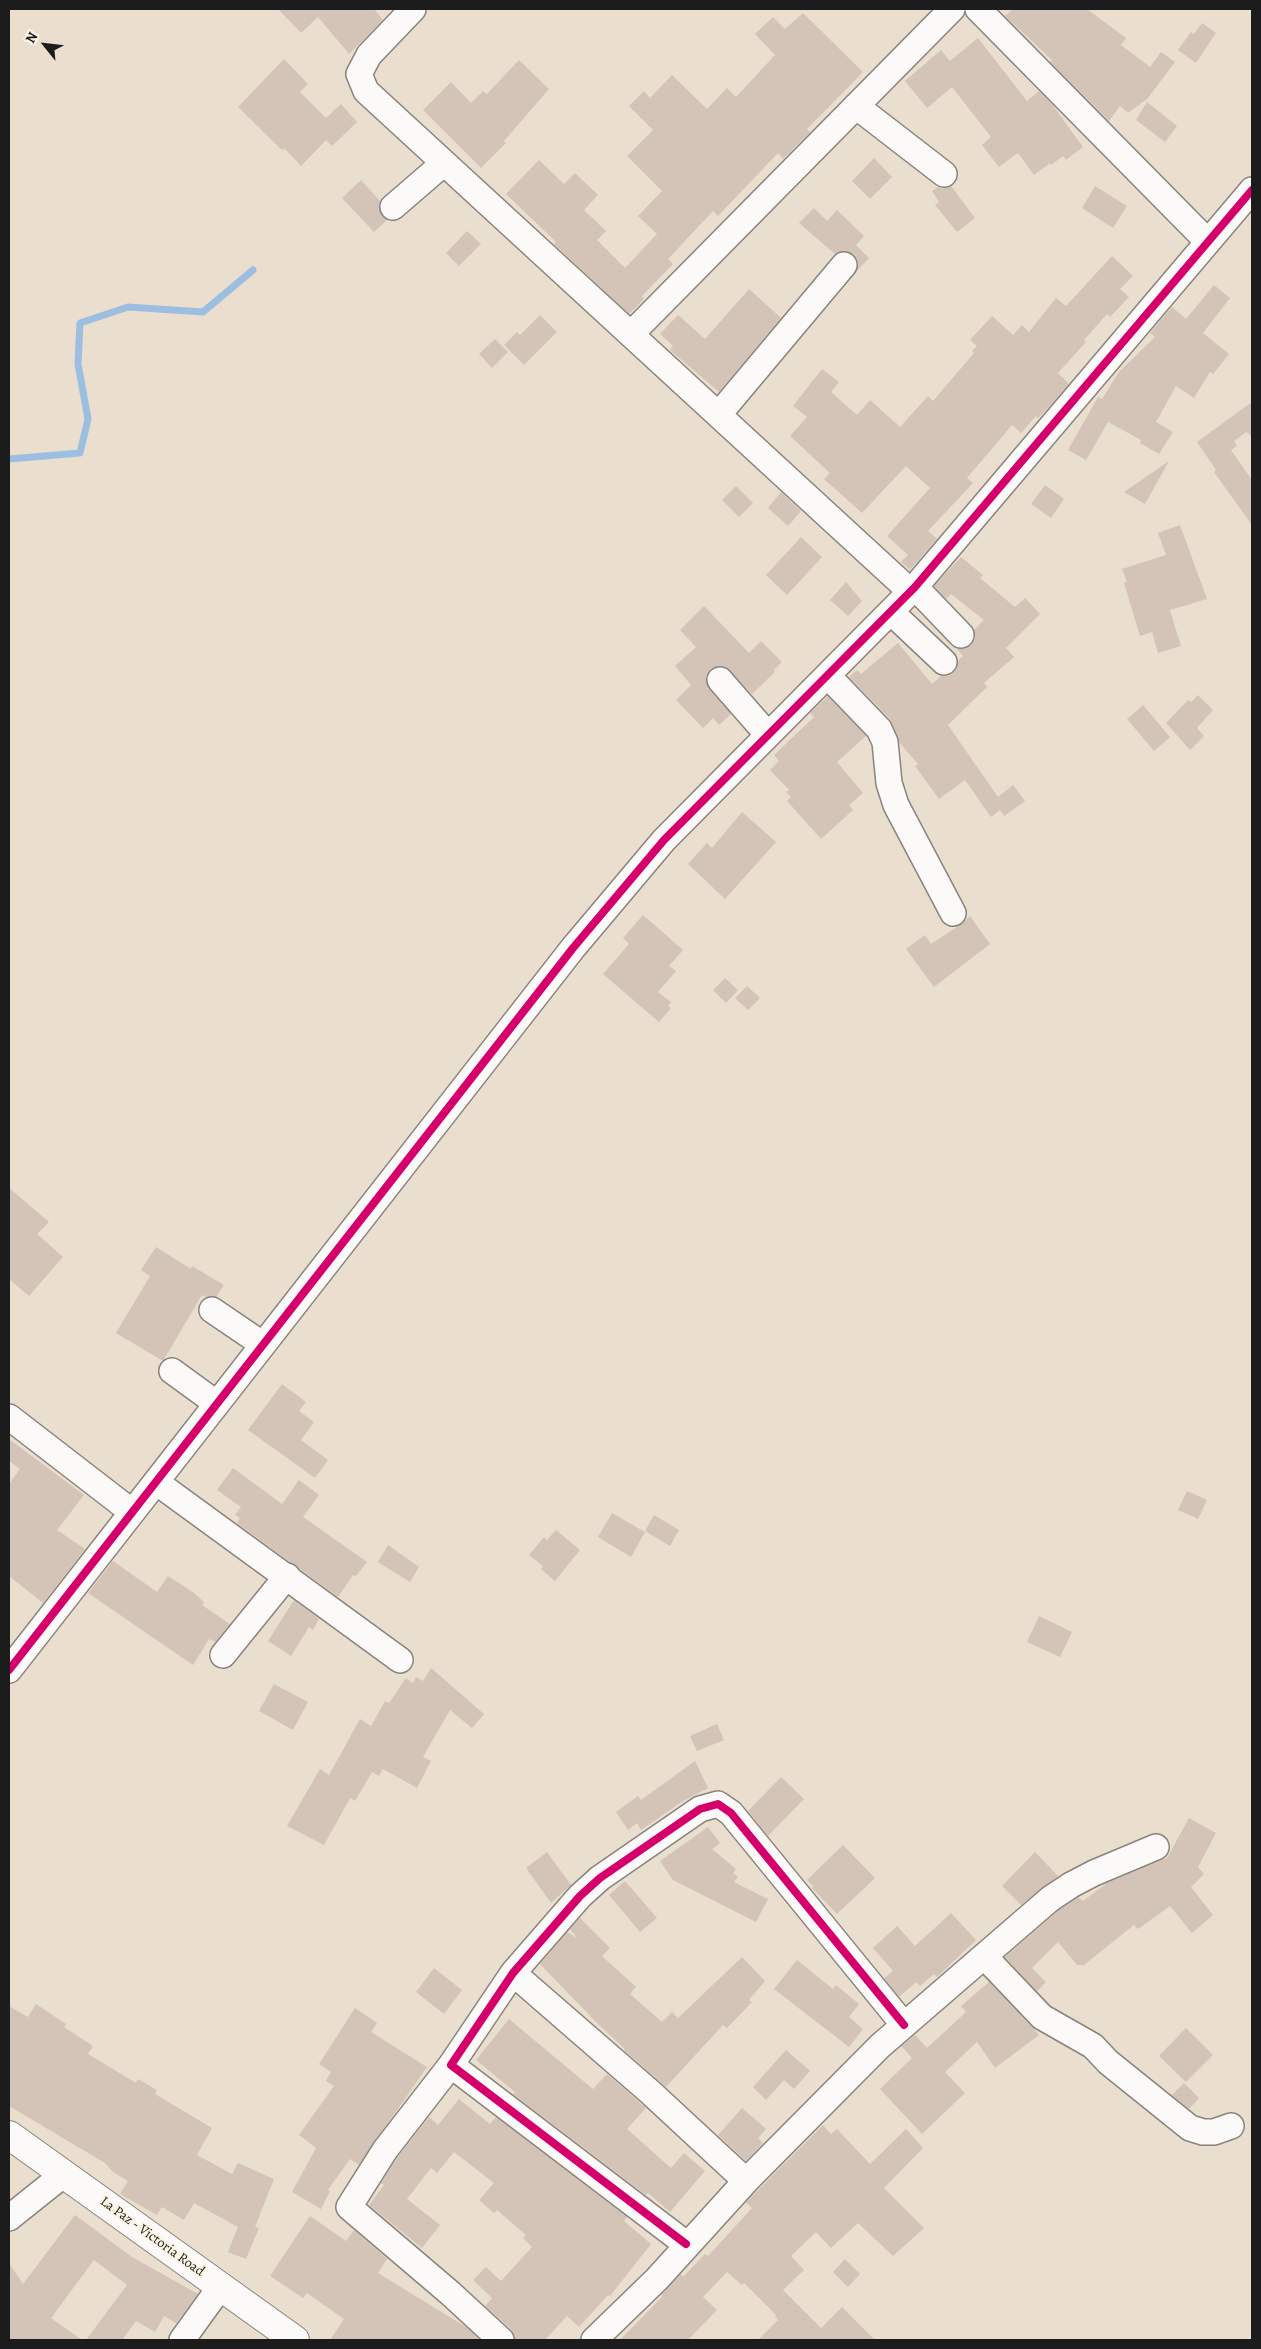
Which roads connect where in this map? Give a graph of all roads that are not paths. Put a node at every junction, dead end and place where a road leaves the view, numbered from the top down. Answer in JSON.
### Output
{"nodes":[{"id":1,"x":413,"y":9,"type":"edge"},
{"id":2,"x":952,"y":9,"type":"edge"},
{"id":3,"x":978,"y":9,"type":"edge"},
{"id":4,"x":856,"y":106,"type":"junction"},
{"id":5,"x":444,"y":163,"type":"junction"},
{"id":6,"x":944,"y":174,"type":"dead end"},
{"id":7,"x":1252,"y":190,"type":"edge"},
{"id":8,"x":393,"y":207,"type":"dead end"},
{"id":9,"x":1208,"y":242,"type":"junction"},
{"id":10,"x":844,"y":265,"type":"dead end"},
{"id":11,"x":632,"y":333,"type":"junction"},
{"id":12,"x":719,"y":414,"type":"junction"},
{"id":13,"x":913,"y":590,"type":"junction"},
{"id":14,"x":890,"y":612,"type":"junction"},
{"id":15,"x":961,"y":635,"type":"dead end"},
{"id":16,"x":944,"y":662,"type":"dead end"},
{"id":17,"x":828,"y":676,"type":"junction"},
{"id":18,"x":720,"y":680,"type":"dead end"},
{"id":19,"x":768,"y":735,"type":"junction"},
{"id":20,"x":953,"y":913,"type":"dead end"},
{"id":21,"x":212,"y":1310,"type":"dead end"},
{"id":22,"x":262,"y":1344,"type":"junction"},
{"id":23,"x":172,"y":1371,"type":"dead end"},
{"id":24,"x":216,"y":1403,"type":"junction"},
{"id":25,"x":9,"y":1416,"type":"edge"},
{"id":26,"x":156,"y":1482,"type":"junction"},
{"id":27,"x":132,"y":1512,"type":"junction"},
{"id":28,"x":287,"y":1576,"type":"junction"},
{"id":29,"x":224,"y":1655,"type":"dead end"},
{"id":30,"x":400,"y":1660,"type":"dead end"},
{"id":31,"x":9,"y":1670,"type":"edge"},
{"id":32,"x":1156,"y":1847,"type":"dead end"},
{"id":33,"x":984,"y":1956,"type":"junction"},
{"id":34,"x":513,"y":1973,"type":"junction"},
{"id":35,"x":904,"y":2025,"type":"junction"},
{"id":36,"x":451,"y":2065,"type":"junction"},
{"id":37,"x":1231,"y":2126,"type":"dead end"},
{"id":38,"x":9,"y":2135,"type":"edge"},
{"id":39,"x":64,"y":2174,"type":"junction"},
{"id":40,"x":746,"y":2181,"type":"junction"},
{"id":41,"x":9,"y":2218,"type":"edge"},
{"id":42,"x":686,"y":2244,"type":"junction"},
{"id":43,"x":221,"y":2286,"type":"junction"},
{"id":44,"x":182,"y":2340,"type":"edge"},
{"id":45,"x":295,"y":2340,"type":"edge"},
{"id":46,"x":501,"y":2340,"type":"edge"},
{"id":47,"x":594,"y":2340,"type":"edge"}],
"edges":[{"from":1,"to":5,"type":"street"},
{"from":2,"to":4,"type":"street"},
{"from":3,"to":9,"type":"street"},
{"from":4,"to":6,"type":"street"},
{"from":4,"to":11,"type":"street"},
{"from":5,"to":8,"type":"street"},
{"from":5,"to":11,"type":"street"},
{"from":7,"to":9,"type":"street"},
{"from":9,"to":13,"type":"street"},
{"from":10,"to":12,"type":"street"},
{"from":11,"to":12,"type":"street"},
{"from":12,"to":13,"type":"street"},
{"from":13,"to":14,"type":"street"},
{"from":13,"to":15,"type":"street"},
{"from":14,"to":16,"type":"street"},
{"from":14,"to":17,"type":"street"},
{"from":17,"to":19,"type":"street"},
{"from":17,"to":20,"type":"street"},
{"from":18,"to":19,"type":"street"},
{"from":19,"to":22,"type":"street"},
{"from":21,"to":22,"type":"street"},
{"from":22,"to":24,"type":"street"},
{"from":23,"to":24,"type":"street"},
{"from":24,"to":26,"type":"street"},
{"from":25,"to":27,"type":"street"},
{"from":26,"to":27,"type":"street"},
{"from":26,"to":28,"type":"street"},
{"from":27,"to":31,"type":"street"},
{"from":28,"to":29,"type":"street"},
{"from":28,"to":30,"type":"street"},
{"from":32,"to":33,"type":"street"},
{"from":33,"to":35,"type":"street"},
{"from":33,"to":37,"type":"street"},
{"from":34,"to":35,"type":"street"},
{"from":34,"to":36,"type":"street"},
{"from":34,"to":40,"type":"street"},
{"from":35,"to":40,"type":"street"},
{"from":36,"to":42,"type":"street"},
{"from":36,"to":46,"type":"street"},
{"from":38,"to":39,"type":"main road","name":"La Paz - Victoria Road"},
{"from":39,"to":41,"type":"street"},
{"from":39,"to":43,"type":"main road","name":"La Paz - Victoria Road"},
{"from":40,"to":42,"type":"street"},
{"from":42,"to":47,"type":"street"},
{"from":43,"to":44,"type":"street"},
{"from":43,"to":45,"type":"main road","name":"La Paz - Victoria Road"}]}
